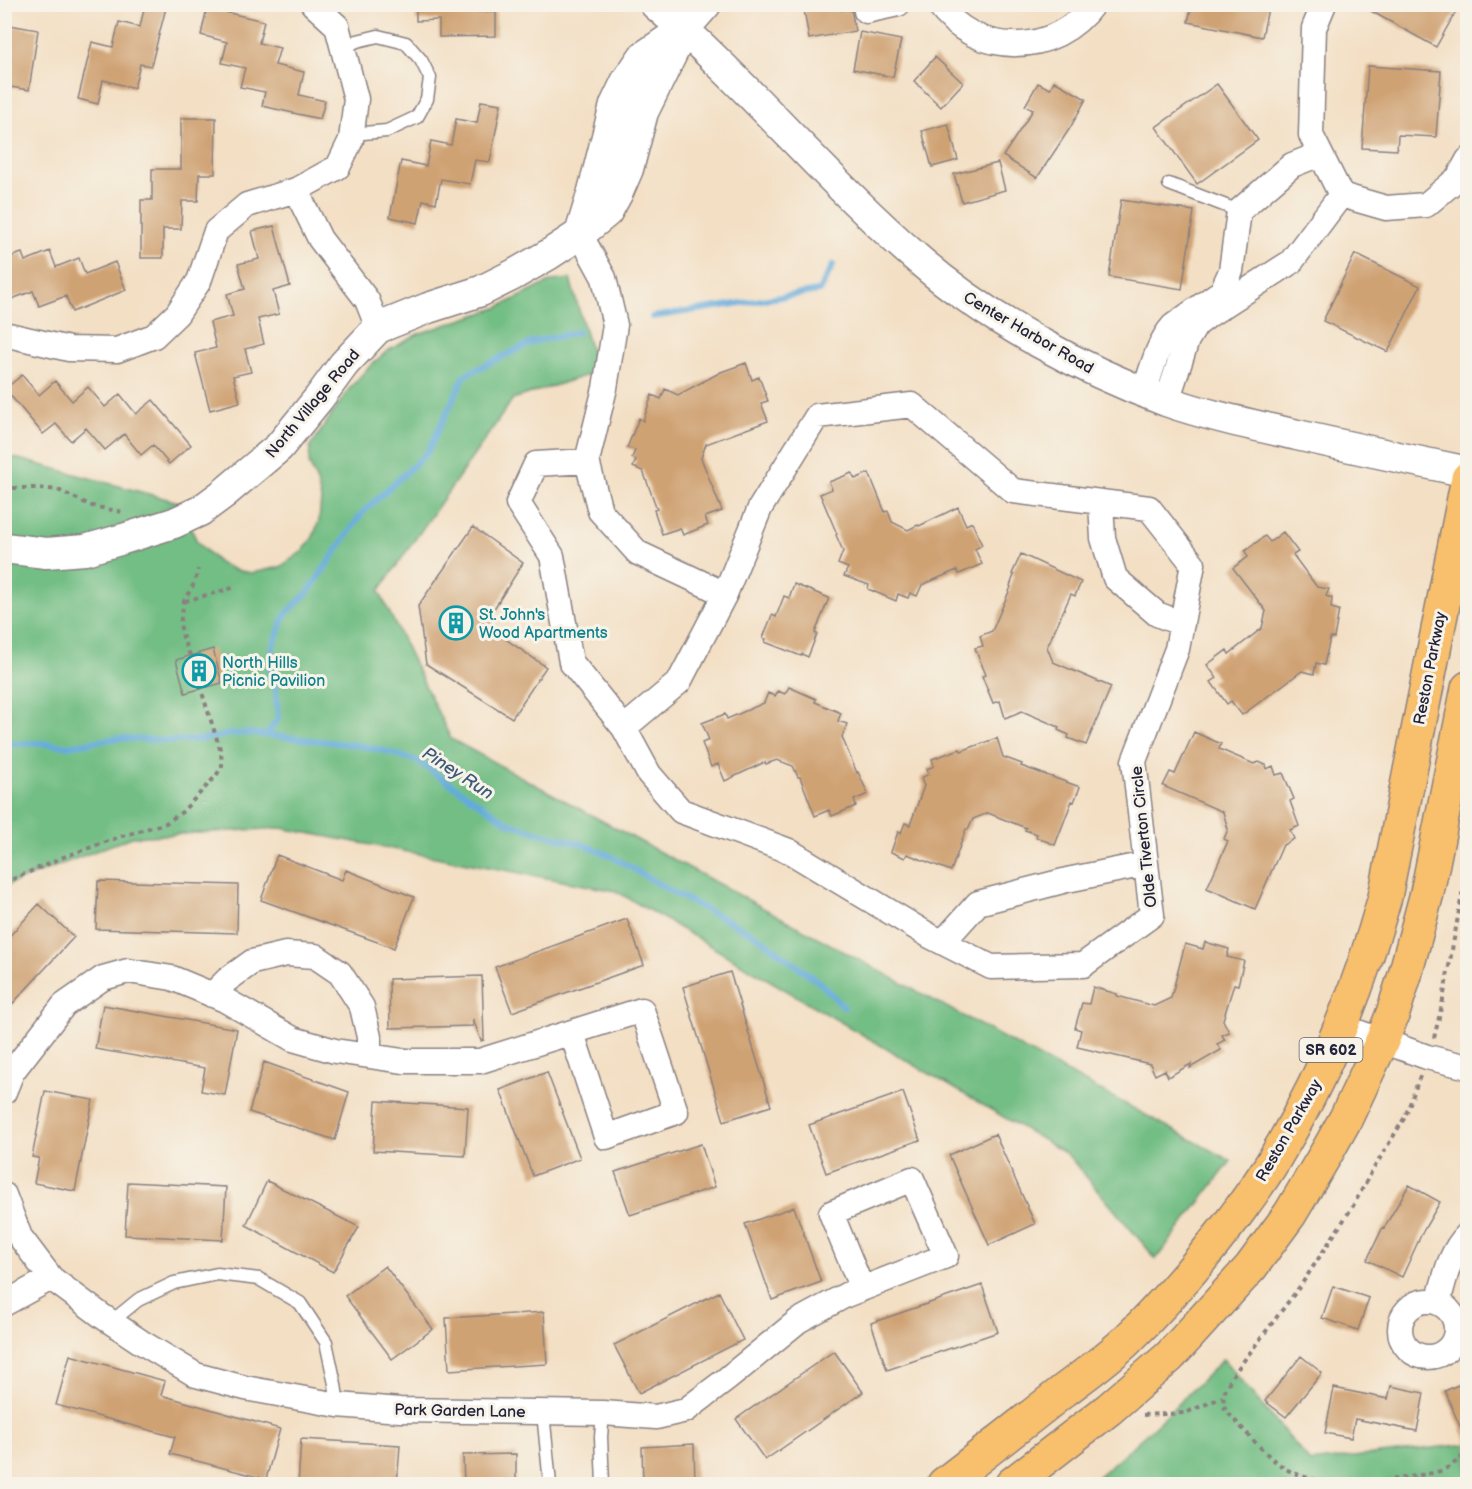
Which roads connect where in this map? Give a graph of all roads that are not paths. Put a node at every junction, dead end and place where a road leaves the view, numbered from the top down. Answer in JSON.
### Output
{"nodes":[{"id":1,"x":313,"y":4,"type":"edge"},
{"id":2,"x":655,"y":4,"type":"edge"},
{"id":3,"x":706,"y":4,"type":"edge"},
{"id":4,"x":898,"y":4,"type":"edge"},
{"id":5,"x":938,"y":4,"type":"edge"},
{"id":6,"x":1093,"y":4,"type":"edge"},
{"id":7,"x":1324,"y":4,"type":"edge"},
{"id":8,"x":866,"y":11,"type":"dead end"},
{"id":9,"x":684,"y":29,"type":"junction"},
{"id":10,"x":343,"y":48,"type":"junction"},
{"id":11,"x":351,"y":134,"type":"junction"},
{"id":12,"x":1320,"y":154,"type":"junction"},
{"id":13,"x":1467,"y":160,"type":"edge"},
{"id":14,"x":1170,"y":184,"type":"dead end"},
{"id":15,"x":296,"y":190,"type":"junction"},
{"id":16,"x":1341,"y":195,"type":"junction"},
{"id":17,"x":1239,"y":211,"type":"junction"},
{"id":18,"x":580,"y":234,"type":"junction"},
{"id":19,"x":378,"y":328,"type":"junction"},
{"id":20,"x":4,"y":334,"type":"edge"},
{"id":21,"x":1155,"y":396,"type":"junction"},
{"id":22,"x":587,"y":461,"type":"junction"},
{"id":23,"x":1467,"y":472,"type":"edge"},
{"id":24,"x":1467,"y":478,"type":"edge"},
{"id":25,"x":1101,"y":503,"type":"junction"},
{"id":26,"x":4,"y":548,"type":"edge"},
{"id":27,"x":724,"y":594,"type":"junction"},
{"id":28,"x":1182,"y":624,"type":"junction"},
{"id":29,"x":1467,"y":688,"type":"edge"},
{"id":30,"x":624,"y":728,"type":"junction"},
{"id":31,"x":1146,"y":864,"type":"junction"},
{"id":32,"x":943,"y":942,"type":"junction"},
{"id":33,"x":212,"y":995,"type":"junction"},
{"id":34,"x":1341,"y":1026,"type":"junction"},
{"id":35,"x":572,"y":1033,"type":"junction"},
{"id":36,"x":1382,"y":1041,"type":"junction"},
{"id":37,"x":369,"y":1056,"type":"junction"},
{"id":38,"x":1467,"y":1068,"type":"edge"},
{"id":39,"x":4,"y":1092,"type":"edge"},
{"id":40,"x":4,"y":1195,"type":"edge"},
{"id":41,"x":1467,"y":1234,"type":"edge"},
{"id":42,"x":51,"y":1278,"type":"junction"},
{"id":43,"x":862,"y":1289,"type":"junction"},
{"id":44,"x":1438,"y":1302,"type":"dead end"},
{"id":45,"x":4,"y":1304,"type":"edge"},
{"id":46,"x":111,"y":1322,"type":"junction"},
{"id":47,"x":338,"y":1405,"type":"junction"},
{"id":48,"x":543,"y":1412,"type":"junction"},
{"id":49,"x":603,"y":1413,"type":"junction"},
{"id":50,"x":549,"y":1485,"type":"edge"},
{"id":51,"x":603,"y":1485,"type":"edge"},
{"id":52,"x":944,"y":1485,"type":"edge"},
{"id":53,"x":1012,"y":1485,"type":"edge"}],
"edges":[{"from":1,"to":10,"type":"street"},
{"from":2,"to":9,"type":"street","name":"Center Harbor Road"},
{"from":3,"to":9,"type":"street","name":"North Village Road"},
{"from":4,"to":8,"type":"street"},
{"from":5,"to":6,"type":"street"},
{"from":7,"to":12,"type":"street"},
{"from":9,"to":18,"type":"street","name":"North Village Road"},
{"from":9,"to":21,"type":"street","name":"Center Harbor Road"},
{"from":10,"to":11,"type":"street"},
{"from":10,"to":11,"type":"lane"},
{"from":11,"to":15,"type":"street"},
{"from":12,"to":16,"type":"street"},
{"from":12,"to":17,"type":"street"},
{"from":13,"to":16,"type":"street"},
{"from":14,"to":17,"type":"lane"},
{"from":15,"to":19,"type":"street"},
{"from":15,"to":20,"type":"street"},
{"from":16,"to":21,"type":"street"},
{"from":17,"to":21,"type":"street"},
{"from":18,"to":19,"type":"street","name":"North Village Road"},
{"from":18,"to":22,"type":"street"},
{"from":19,"to":26,"type":"street","name":"North Village Road"},
{"from":21,"to":23,"type":"street","name":"Center Harbor Road"},
{"from":22,"to":27,"type":"street"},
{"from":22,"to":30,"type":"street","name":"Olde Tiverton Circle"},
{"from":24,"to":34,"type":"main road","name":"Reston Parkway","number":"SR 602"},
{"from":25,"to":27,"type":"street","name":"Olde Tiverton Circle"},
{"from":25,"to":28,"type":"street"},
{"from":25,"to":28,"type":"street","name":"Olde Tiverton Circle"},
{"from":27,"to":30,"type":"street","name":"Olde Tiverton Circle"},
{"from":28,"to":31,"type":"street","name":"Olde Tiverton Circle"},
{"from":29,"to":36,"type":"main road","number":"SR 602"},
{"from":30,"to":32,"type":"street","name":"Olde Tiverton Circle"},
{"from":31,"to":32,"type":"street"},
{"from":31,"to":32,"type":"street","name":"Olde Tiverton Circle"},
{"from":33,"to":37,"type":"street"},
{"from":33,"to":37,"type":"street"},
{"from":33,"to":39,"type":"street"},
{"from":34,"to":36,"type":"street"},
{"from":34,"to":52,"type":"main road","name":"Reston Parkway","number":"SR 602"},
{"from":35,"to":35,"type":"street"},
{"from":35,"to":37,"type":"street"},
{"from":36,"to":38,"type":"street"},
{"from":36,"to":53,"type":"main road","number":"SR 602"},
{"from":40,"to":42,"type":"street","name":"Park Garden Lane"},
{"from":41,"to":44,"type":"street"},
{"from":42,"to":45,"type":"street"},
{"from":42,"to":46,"type":"street","name":"Park Garden Lane"},
{"from":43,"to":43,"type":"street","name":"Park Garden Lane"},
{"from":43,"to":49,"type":"street","name":"Park Garden Lane"},
{"from":46,"to":47,"type":"street","name":"Park Garden Lane"},
{"from":46,"to":47,"type":"lane"},
{"from":47,"to":48,"type":"street","name":"Park Garden Lane"},
{"from":48,"to":49,"type":"street","name":"Park Garden Lane"},
{"from":48,"to":50,"type":"lane"},
{"from":49,"to":51,"type":"lane"}]}
